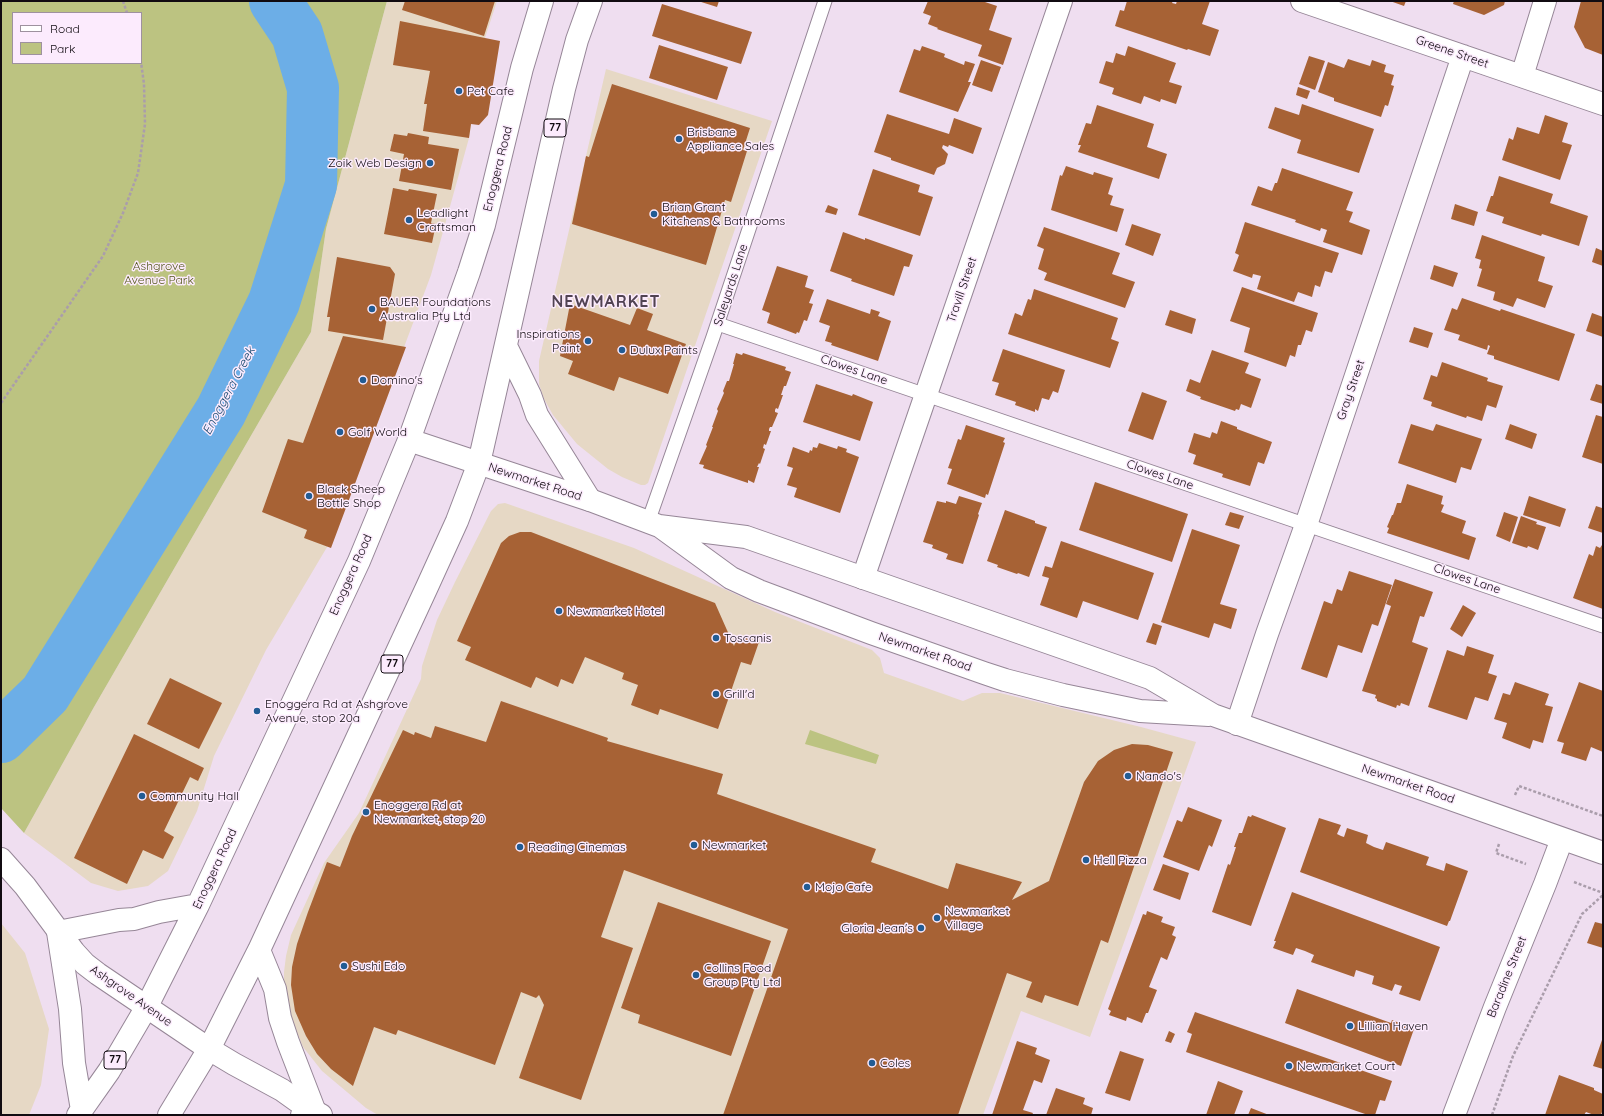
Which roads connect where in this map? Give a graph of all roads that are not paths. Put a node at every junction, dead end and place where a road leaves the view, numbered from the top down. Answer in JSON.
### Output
{"nodes":[{"id":1,"x":542,"y":1,"type":"edge"},
{"id":2,"x":591,"y":1,"type":"edge"},
{"id":3,"x":825,"y":1,"type":"edge"},
{"id":4,"x":1061,"y":1,"type":"edge"},
{"id":5,"x":1302,"y":1,"type":"edge"},
{"id":6,"x":1546,"y":1,"type":"edge"},
{"id":7,"x":1463,"y":56,"type":"junction"},
{"id":8,"x":1522,"y":76,"type":"junction"},
{"id":9,"x":1603,"y":104,"type":"edge"},
{"id":10,"x":718,"y":324,"type":"junction"},
{"id":11,"x":506,"y":346,"type":"junction"},
{"id":12,"x":926,"y":395,"type":"junction"},
{"id":13,"x":410,"y":440,"type":"junction"},
{"id":14,"x":479,"y":463,"type":"junction"},
{"id":15,"x":590,"y":500,"type":"junction"},
{"id":16,"x":653,"y":524,"type":"junction"},
{"id":17,"x":1306,"y":525,"type":"junction"},
{"id":18,"x":864,"y":578,"type":"junction"},
{"id":19,"x":1603,"y":626,"type":"edge"},
{"id":20,"x":1213,"y":715,"type":"junction"},
{"id":21,"x":1237,"y":724,"type":"junction"},
{"id":22,"x":1562,"y":839,"type":"junction"},
{"id":23,"x":1603,"y":853,"type":"edge"},
{"id":24,"x":1,"y":859,"type":"edge"},
{"id":25,"x":198,"y":905,"type":"junction"},
{"id":26,"x":58,"y":932,"type":"junction"},
{"id":27,"x":259,"y":950,"type":"junction"},
{"id":28,"x":146,"y":1008,"type":"junction"},
{"id":29,"x":209,"y":1049,"type":"junction"},
{"id":30,"x":80,"y":1112,"type":"edge"},
{"id":31,"x":312,"y":1114,"type":"edge"},
{"id":32,"x":169,"y":1115,"type":"edge"},
{"id":33,"x":1454,"y":1115,"type":"edge"}],
"edges":[{"from":1,"to":13,"type":"main road","name":"Enoggera Road","number":"77"},
{"from":2,"to":11,"type":"main road","number":"77"},
{"from":3,"to":10,"type":"lane","name":"Saleyards Lane"},
{"from":4,"to":12,"type":"main road","name":"Travill Street"},
{"from":5,"to":7,"type":"main road","name":"Greene Street"},
{"from":6,"to":8,"type":"main road"},
{"from":7,"to":8,"type":"main road","name":"Greene Street"},
{"from":7,"to":17,"type":"main road","name":"Gray Street"},
{"from":8,"to":9,"type":"main road","name":"Greene Street"},
{"from":10,"to":12,"type":"lane","name":"Clowes Lane"},
{"from":10,"to":16,"type":"lane","name":"Saleyards Lane"},
{"from":11,"to":14,"type":"main road","number":"77"},
{"from":11,"to":15,"type":"main road"},
{"from":12,"to":17,"type":"lane","name":"Clowes Lane"},
{"from":12,"to":18,"type":"main road","name":"Travill Street"},
{"from":13,"to":14,"type":"main road","name":"Newmarket Road"},
{"from":13,"to":25,"type":"main road","name":"Enoggera Road","number":"77"},
{"from":14,"to":15,"type":"main road","name":"Newmarket Road"},
{"from":14,"to":27,"type":"main road","number":"77"},
{"from":15,"to":16,"type":"main road","name":"Newmarket Road"},
{"from":16,"to":18,"type":"main road","name":"Newmarket Road"},
{"from":16,"to":20,"type":"main road","name":"Newmarket Road"},
{"from":17,"to":19,"type":"lane","name":"Clowes Lane"},
{"from":17,"to":21,"type":"main road","name":"Gray Street"},
{"from":18,"to":20,"type":"main road","name":"Newmarket Road"},
{"from":20,"to":21,"type":"main road","name":"Newmarket Road"},
{"from":21,"to":22,"type":"main road","name":"Newmarket Road"},
{"from":22,"to":23,"type":"main road","name":"Newmarket Road"},
{"from":22,"to":33,"type":"main road","name":"Baradine Street"},
{"from":24,"to":26,"type":"main road","name":"Ashgrove Avenue"},
{"from":25,"to":26,"type":"main road"},
{"from":25,"to":28,"type":"main road","name":"Enoggera Road","number":"77"},
{"from":26,"to":28,"type":"main road","name":"Ashgrove Avenue"},
{"from":26,"to":30,"type":"main road"},
{"from":27,"to":29,"type":"main road","number":"77"},
{"from":27,"to":31,"type":"main road"},
{"from":28,"to":29,"type":"main road","name":"Ashgrove Avenue"},
{"from":28,"to":30,"type":"main road","name":"Enoggera Road","number":"77"},
{"from":29,"to":31,"type":"main road","name":"Ashgrove Avenue"},
{"from":29,"to":32,"type":"main road","number":"77"}]}
